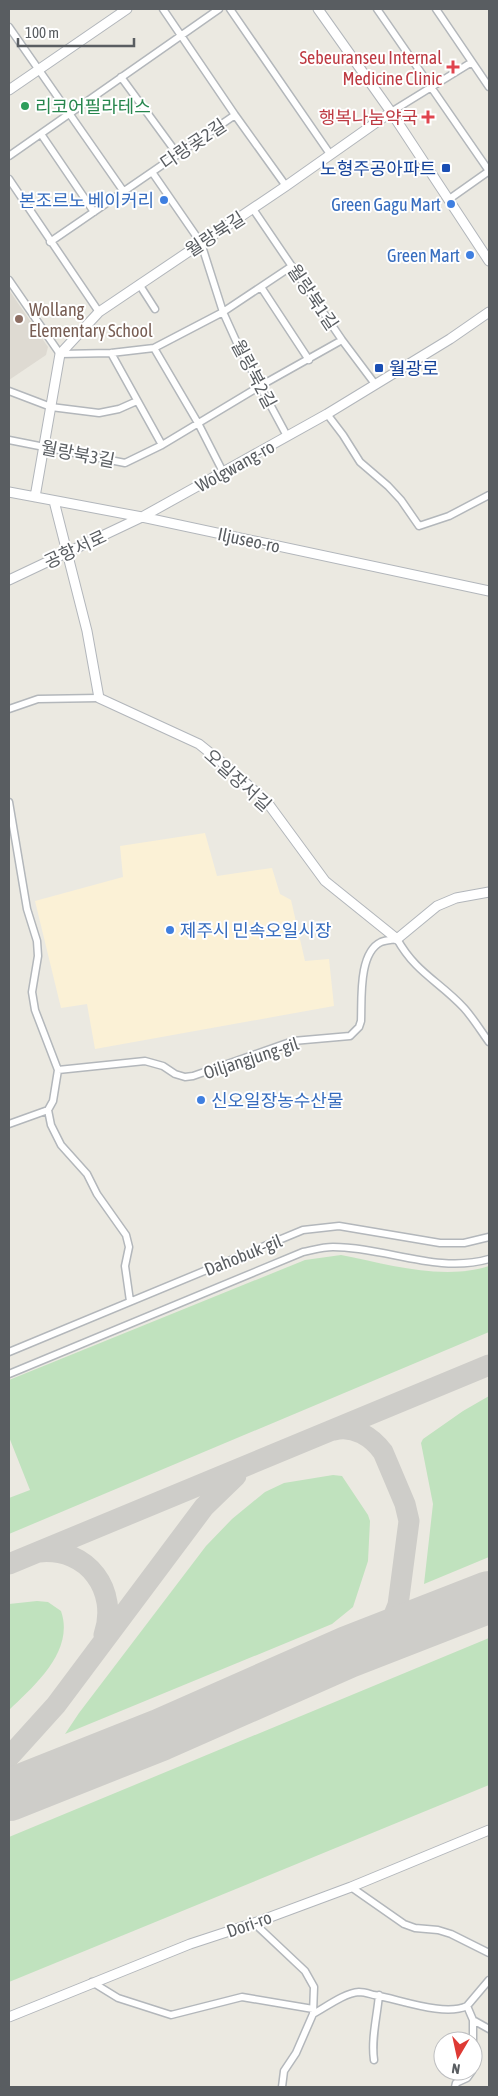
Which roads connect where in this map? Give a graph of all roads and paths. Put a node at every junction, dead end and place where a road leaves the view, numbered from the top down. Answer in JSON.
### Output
{"nodes":[{"id":1,"x":127,"y":9,"type":"edge"},
{"id":2,"x":163,"y":9,"type":"edge"},
{"id":3,"x":219,"y":9,"type":"edge"},
{"id":4,"x":230,"y":9,"type":"edge"},
{"id":5,"x":318,"y":9,"type":"edge"},
{"id":6,"x":377,"y":9,"type":"edge"},
{"id":7,"x":436,"y":9,"type":"edge"},
{"id":8,"x":9,"y":27,"type":"edge"},
{"id":9,"x":181,"y":35,"type":"junction"},
{"id":10,"x":472,"y":62,"type":"junction"},
{"id":11,"x":38,"y":70,"type":"junction"},
{"id":12,"x":121,"y":77,"type":"junction"},
{"id":13,"x":431,"y":88,"type":"junction"},
{"id":14,"x":489,"y":88,"type":"edge"},
{"id":15,"x":9,"y":90,"type":"edge"},
{"id":16,"x":391,"y":112,"type":"junction"},
{"id":17,"x":69,"y":114,"type":"junction"},
{"id":18,"x":234,"y":116,"type":"junction"},
{"id":19,"x":40,"y":134,"type":"junction"},
{"id":20,"x":178,"y":154,"type":"junction"},
{"id":21,"x":330,"y":154,"type":"junction"},
{"id":22,"x":9,"y":156,"type":"edge"},
{"id":23,"x":489,"y":171,"type":"edge"},
{"id":24,"x":152,"y":172,"type":"junction"},
{"id":25,"x":9,"y":179,"type":"edge"},
{"id":26,"x":286,"y":186,"type":"junction"},
{"id":27,"x":124,"y":192,"type":"junction"},
{"id":28,"x":448,"y":200,"type":"junction"},
{"id":29,"x":253,"y":209,"type":"junction"},
{"id":30,"x":94,"y":212,"type":"junction"},
{"id":31,"x":50,"y":242,"type":"junction"},
{"id":32,"x":201,"y":242,"type":"junction"},
{"id":33,"x":489,"y":261,"type":"edge"},
{"id":34,"x":292,"y":266,"type":"junction"},
{"id":35,"x":9,"y":280,"type":"edge"},
{"id":36,"x":140,"y":284,"type":"junction"},
{"id":37,"x":261,"y":287,"type":"junction"},
{"id":38,"x":155,"y":309,"type":"dead end"},
{"id":39,"x":99,"y":312,"type":"junction"},
{"id":40,"x":223,"y":312,"type":"junction"},
{"id":41,"x":489,"y":312,"type":"edge"},
{"id":42,"x":342,"y":340,"type":"junction"},
{"id":43,"x":154,"y":348,"type":"junction"},
{"id":44,"x":110,"y":353,"type":"junction"},
{"id":45,"x":60,"y":354,"type":"junction"},
{"id":46,"x":309,"y":360,"type":"junction"},
{"id":47,"x":375,"y":384,"type":"junction"},
{"id":48,"x":260,"y":386,"type":"junction"},
{"id":49,"x":9,"y":391,"type":"edge"},
{"id":50,"x":137,"y":401,"type":"junction"},
{"id":51,"x":51,"y":407,"type":"junction"},
{"id":52,"x":327,"y":414,"type":"junction"},
{"id":53,"x":198,"y":423,"type":"junction"},
{"id":54,"x":287,"y":436,"type":"junction"},
{"id":55,"x":9,"y":440,"type":"edge"},
{"id":56,"x":162,"y":445,"type":"junction"},
{"id":57,"x":44,"y":449,"type":"junction"},
{"id":58,"x":224,"y":472,"type":"junction"},
{"id":59,"x":9,"y":492,"type":"edge"},
{"id":60,"x":489,"y":495,"type":"edge"},
{"id":61,"x":36,"y":497,"type":"junction"},
{"id":62,"x":54,"y":501,"type":"junction"},
{"id":63,"x":142,"y":517,"type":"junction"},
{"id":64,"x":68,"y":553,"type":"junction"},
{"id":65,"x":9,"y":580,"type":"edge"},
{"id":66,"x":489,"y":591,"type":"edge"},
{"id":67,"x":99,"y":698,"type":"junction"},
{"id":68,"x":9,"y":709,"type":"edge"},
{"id":69,"x":9,"y":802,"type":"edge"},
{"id":70,"x":489,"y":892,"type":"edge"},
{"id":71,"x":397,"y":938,"type":"junction"},
{"id":72,"x":489,"y":1042,"type":"edge"},
{"id":73,"x":58,"y":1070,"type":"junction"},
{"id":74,"x":48,"y":1110,"type":"junction"},
{"id":75,"x":9,"y":1124,"type":"edge"},
{"id":76,"x":489,"y":1237,"type":"edge"},
{"id":77,"x":489,"y":1259,"type":"edge"},
{"id":78,"x":130,"y":1301,"type":"junction"},
{"id":79,"x":9,"y":1352,"type":"edge"},
{"id":80,"x":9,"y":1374,"type":"edge"},
{"id":81,"x":489,"y":1830,"type":"edge"},
{"id":82,"x":351,"y":1887,"type":"junction"},
{"id":83,"x":254,"y":1923,"type":"junction"},
{"id":84,"x":489,"y":1953,"type":"edge"},
{"id":85,"x":489,"y":1980,"type":"edge"},
{"id":86,"x":92,"y":1982,"type":"junction"},
{"id":87,"x":379,"y":1995,"type":"junction"},
{"id":88,"x":467,"y":2006,"type":"junction"},
{"id":89,"x":313,"y":2012,"type":"junction"},
{"id":90,"x":9,"y":2017,"type":"edge"},
{"id":91,"x":473,"y":2020,"type":"junction"},
{"id":92,"x":489,"y":2029,"type":"edge"},
{"id":93,"x":473,"y":2031,"type":"edge"},
{"id":94,"x":374,"y":2060,"type":"dead end"},
{"id":95,"x":282,"y":2087,"type":"edge"}],
"edges":[{"from":1,"to":11,"type":"street"},
{"from":2,"to":9,"type":"street","name":"다랑곶2길"},
{"from":3,"to":9,"type":"street"},
{"from":4,"to":21,"type":"street"},
{"from":5,"to":16,"type":"street"},
{"from":6,"to":13,"type":"street"},
{"from":7,"to":10,"type":"street"},
{"from":8,"to":11,"type":"street"},
{"from":9,"to":12,"type":"street"},
{"from":9,"to":18,"type":"street","name":"다랑곶2길"},
{"from":10,"to":13,"type":"street"},
{"from":10,"to":14,"type":"street"},
{"from":11,"to":15,"type":"street"},
{"from":11,"to":17,"type":"street"},
{"from":12,"to":17,"type":"street"},
{"from":12,"to":20,"type":"street"},
{"from":13,"to":16,"type":"street"},
{"from":13,"to":23,"type":"street"},
{"from":16,"to":21,"type":"street","name":"월랑북길"},
{"from":16,"to":28,"type":"street"},
{"from":17,"to":19,"type":"street"},
{"from":17,"to":27,"type":"street"},
{"from":18,"to":20,"type":"street","name":"다랑곶2길"},
{"from":18,"to":26,"type":"street","name":"다랑곶2길"},
{"from":19,"to":22,"type":"street"},
{"from":19,"to":30,"type":"street"},
{"from":20,"to":24,"type":"street","name":"다랑곶2길"},
{"from":21,"to":26,"type":"street","name":"월랑북길"},
{"from":23,"to":28,"type":"street"},
{"from":24,"to":27,"type":"street","name":"다랑곶2길"},
{"from":24,"to":32,"type":"street","name":"월랑북2길"},
{"from":25,"to":31,"type":"street"},
{"from":26,"to":29,"type":"street","name":"월랑북길"},
{"from":27,"to":30,"type":"street","name":"다랑곶2길"},
{"from":28,"to":33,"type":"street"},
{"from":29,"to":32,"type":"street","name":"월랑북길"},
{"from":29,"to":34,"type":"street","name":"월랑북1길"},
{"from":30,"to":31,"type":"street","name":"다랑곶2길"},
{"from":31,"to":39,"type":"street"},
{"from":32,"to":36,"type":"street","name":"월랑북길"},
{"from":32,"to":40,"type":"street","name":"월랑북2길"},
{"from":34,"to":37,"type":"street"},
{"from":34,"to":42,"type":"street","name":"월랑북1길"},
{"from":35,"to":45,"type":"street"},
{"from":36,"to":38,"type":"street"},
{"from":36,"to":39,"type":"street","name":"월랑북길"},
{"from":37,"to":40,"type":"street"},
{"from":37,"to":46,"type":"street"},
{"from":39,"to":45,"type":"street","name":"월랑북길"},
{"from":40,"to":43,"type":"street"},
{"from":40,"to":48,"type":"street","name":"월랑북2길"},
{"from":41,"to":47,"type":"street","name":"Wolgwang-ro"},
{"from":42,"to":46,"type":"street","name":"월랑북3길"},
{"from":42,"to":47,"type":"street","name":"월랑북1길"},
{"from":43,"to":44,"type":"street"},
{"from":43,"to":53,"type":"street"},
{"from":44,"to":45,"type":"street"},
{"from":44,"to":50,"type":"street"},
{"from":45,"to":51,"type":"street"},
{"from":46,"to":48,"type":"street","name":"월랑북3길"},
{"from":47,"to":52,"type":"street","name":"Wolgwang-ro"},
{"from":48,"to":53,"type":"street","name":"월랑북3길"},
{"from":48,"to":54,"type":"street","name":"월랑북2길"},
{"from":49,"to":51,"type":"street"},
{"from":50,"to":51,"type":"street"},
{"from":50,"to":56,"type":"street"},
{"from":51,"to":57,"type":"street"},
{"from":52,"to":54,"type":"street","name":"Wolgwang-ro"},
{"from":52,"to":60,"type":"street"},
{"from":53,"to":56,"type":"street","name":"월랑북3길"},
{"from":53,"to":58,"type":"street"},
{"from":54,"to":58,"type":"street","name":"Wolgwang-ro"},
{"from":55,"to":57,"type":"street","name":"월랑북3길"},
{"from":56,"to":57,"type":"street","name":"월랑북3길"},
{"from":57,"to":61,"type":"street"},
{"from":58,"to":63,"type":"street","name":"Wolgwang-ro"},
{"from":59,"to":61,"type":"street","name":"Iljuseo-ro"},
{"from":61,"to":62,"type":"street","name":"Iljuseo-ro"},
{"from":62,"to":63,"type":"street","name":"Iljuseo-ro"},
{"from":62,"to":64,"type":"street"},
{"from":63,"to":64,"type":"street","name":"공항서로"},
{"from":63,"to":66,"type":"street","name":"Iljuseo-ro"},
{"from":64,"to":65,"type":"street","name":"공항서로"},
{"from":64,"to":67,"type":"street"},
{"from":67,"to":68,"type":"street"},
{"from":67,"to":71,"type":"street","name":"오일장서길"},
{"from":69,"to":73,"type":"street"},
{"from":70,"to":71,"type":"street"},
{"from":71,"to":72,"type":"street","name":"오일장서길"},
{"from":71,"to":73,"type":"street","name":"Oiljangjung-gil"},
{"from":73,"to":74,"type":"street"},
{"from":74,"to":75,"type":"street"},
{"from":74,"to":78,"type":"street"},
{"from":76,"to":78,"type":"street","name":"Dahobuk-gil"},
{"from":77,"to":80,"type":"street"},
{"from":78,"to":79,"type":"street","name":"Dahobuk-gil"},
{"from":81,"to":82,"type":"street","name":"Dori-ro"},
{"from":82,"to":83,"type":"street","name":"Dori-ro"},
{"from":82,"to":84,"type":"street"},
{"from":83,"to":86,"type":"street","name":"Dori-ro"},
{"from":83,"to":89,"type":"street"},
{"from":85,"to":88,"type":"street"},
{"from":86,"to":89,"type":"street"},
{"from":86,"to":90,"type":"street","name":"Dori-ro"},
{"from":87,"to":88,"type":"street"},
{"from":87,"to":89,"type":"street"},
{"from":87,"to":94,"type":"street"},
{"from":88,"to":91,"type":"street"},
{"from":89,"to":95,"type":"street"},
{"from":91,"to":92,"type":"street"},
{"from":91,"to":93,"type":"street"}]}
